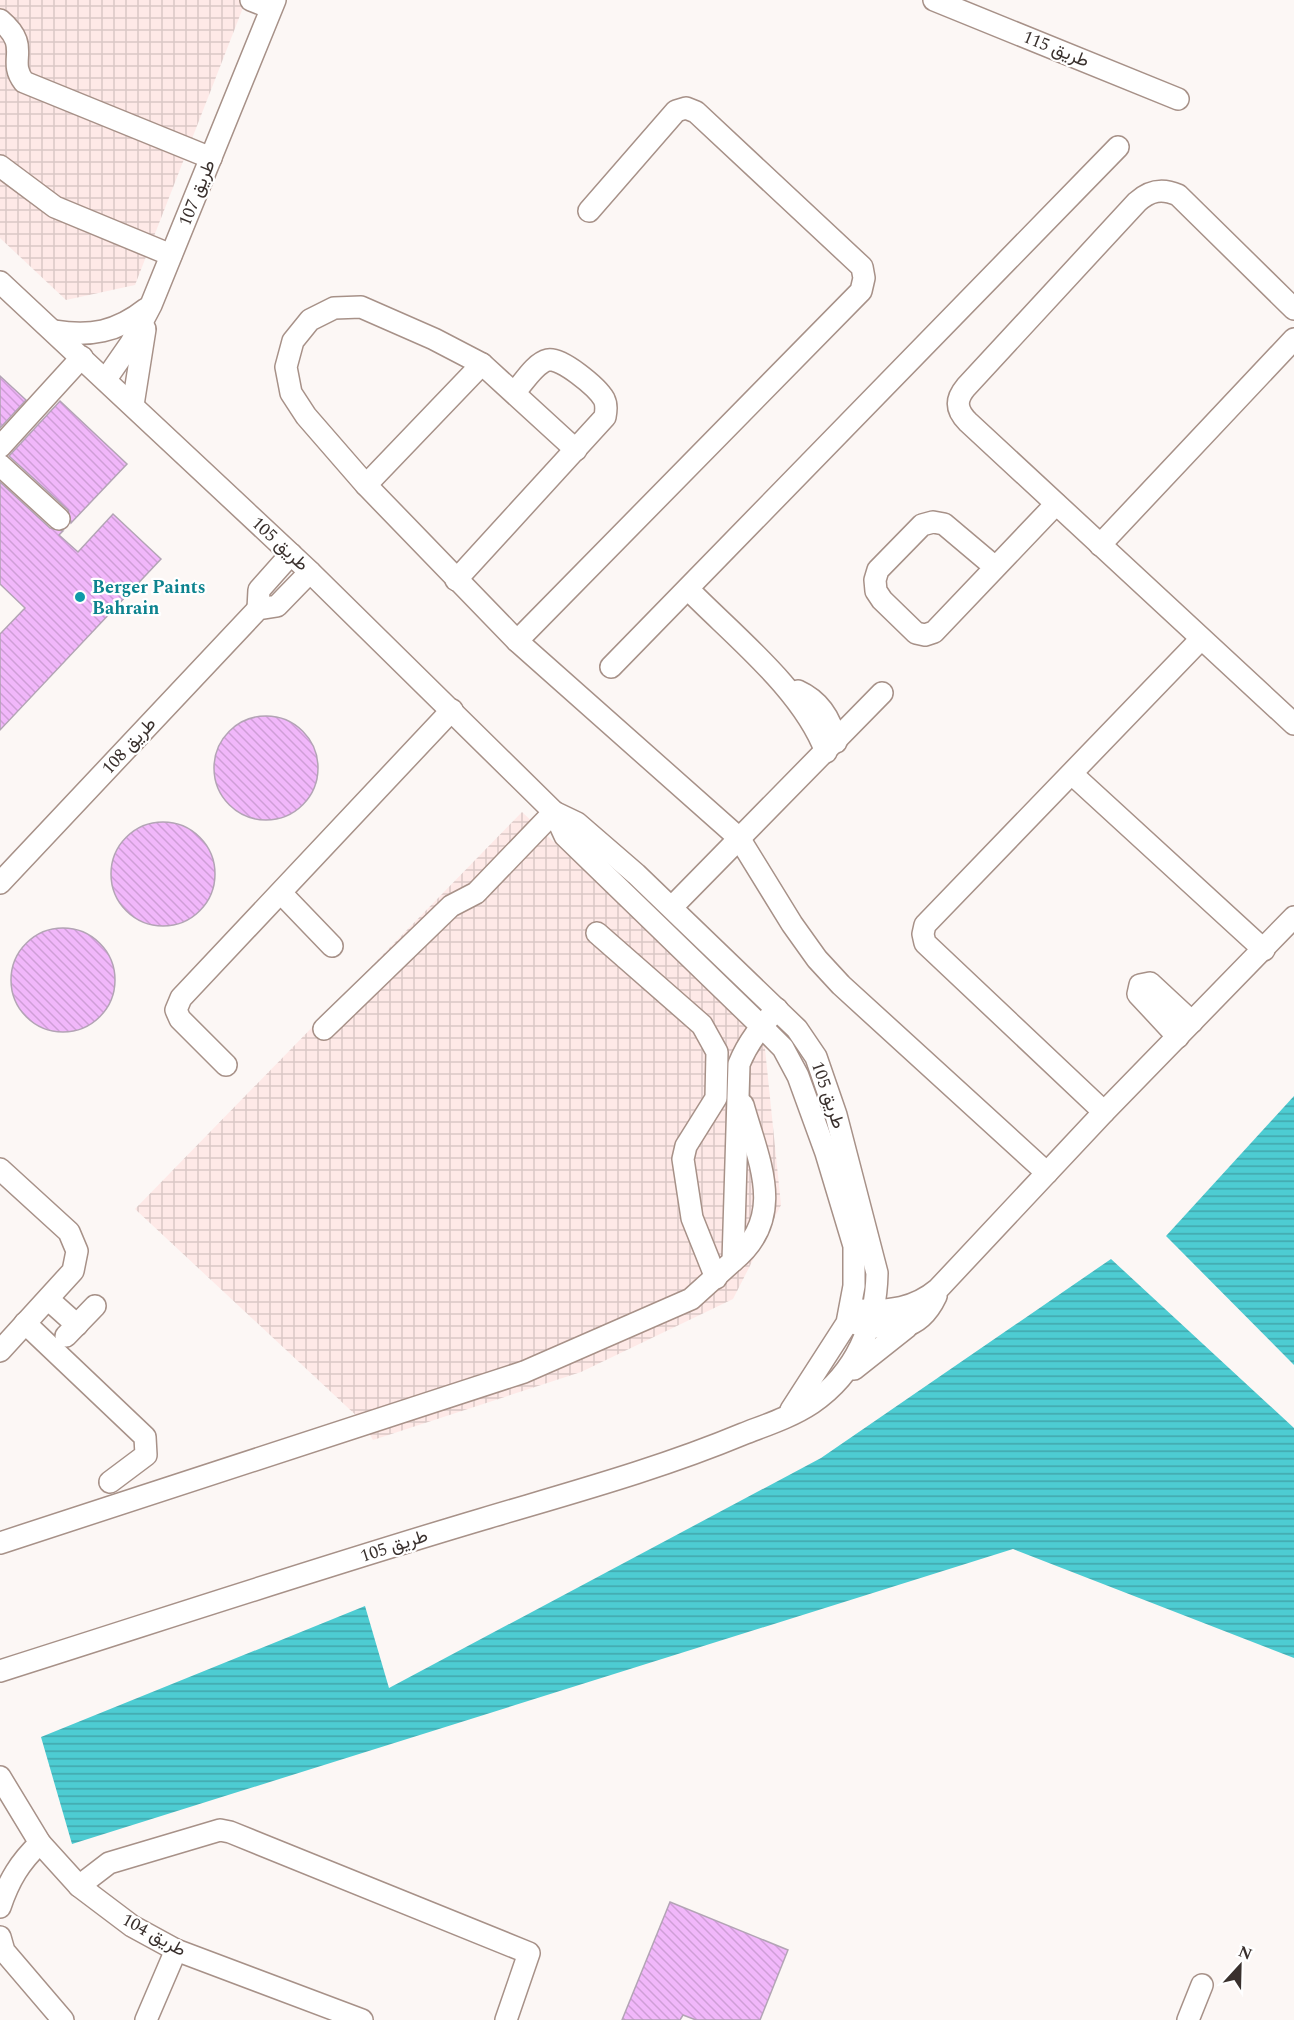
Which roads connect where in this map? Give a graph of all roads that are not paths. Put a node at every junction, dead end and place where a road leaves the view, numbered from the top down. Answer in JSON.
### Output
{"nodes":[{"id":1,"x":251,"y":0,"type":"edge"},
{"id":2,"x":934,"y":0,"type":"edge"},
{"id":3,"x":273,"y":4,"type":"edge"},
{"id":4,"x":0,"y":20,"type":"edge"},
{"id":5,"x":1178,"y":99,"type":"dead end"},
{"id":6,"x":1118,"y":147,"type":"dead end"},
{"id":7,"x":211,"y":158,"type":"junction"},
{"id":8,"x":0,"y":166,"type":"edge"},
{"id":9,"x":589,"y":211,"type":"dead end"},
{"id":10,"x":171,"y":255,"type":"junction"},
{"id":11,"x":0,"y":282,"type":"edge"},
{"id":12,"x":151,"y":305,"type":"junction"},
{"id":13,"x":1294,"y":309,"type":"edge"},
{"id":14,"x":55,"y":331,"type":"junction"},
{"id":15,"x":1294,"y":339,"type":"edge"},
{"id":16,"x":82,"y":357,"type":"junction"},
{"id":17,"x":482,"y":363,"type":"junction"},
{"id":18,"x":106,"y":379,"type":"junction"},
{"id":19,"x":515,"y":392,"type":"junction"},
{"id":20,"x":133,"y":405,"type":"junction"},
{"id":21,"x":0,"y":447,"type":"edge"},
{"id":22,"x":576,"y":450,"type":"junction"},
{"id":23,"x":0,"y":465,"type":"edge"},
{"id":24,"x":366,"y":485,"type":"junction"},
{"id":25,"x":1056,"y":504,"type":"junction"},
{"id":26,"x":59,"y":519,"type":"dead end"},
{"id":27,"x":1100,"y":545,"type":"junction"},
{"id":28,"x":291,"y":554,"type":"junction"},
{"id":29,"x":995,"y":567,"type":"junction"},
{"id":30,"x":310,"y":572,"type":"junction"},
{"id":31,"x":456,"y":580,"type":"junction"},
{"id":32,"x":687,"y":590,"type":"junction"},
{"id":33,"x":258,"y":609,"type":"junction"},
{"id":34,"x":1201,"y":639,"type":"junction"},
{"id":35,"x":517,"y":641,"type":"junction"},
{"id":36,"x":611,"y":667,"type":"dead end"},
{"id":37,"x":882,"y":693,"type":"dead end"},
{"id":38,"x":452,"y":710,"type":"junction"},
{"id":39,"x":1294,"y":724,"type":"edge"},
{"id":40,"x":831,"y":747,"type":"junction"},
{"id":41,"x":1072,"y":774,"type":"junction"},
{"id":42,"x":554,"y":812,"type":"junction"},
{"id":43,"x":739,"y":838,"type":"junction"},
{"id":44,"x":0,"y":883,"type":"edge"},
{"id":45,"x":281,"y":893,"type":"junction"},
{"id":46,"x":672,"y":907,"type":"junction"},
{"id":47,"x":1294,"y":917,"type":"edge"},
{"id":48,"x":690,"y":924,"type":"junction"},
{"id":49,"x":597,"y":933,"type":"dead end"},
{"id":50,"x":675,"y":940,"type":"junction"},
{"id":51,"x":333,"y":946,"type":"dead end"},
{"id":52,"x":1264,"y":950,"type":"junction"},
{"id":53,"x":777,"y":1009,"type":"junction"},
{"id":54,"x":761,"y":1026,"type":"junction"},
{"id":55,"x":324,"y":1029,"type":"dead end"},
{"id":56,"x":226,"y":1065,"type":"dead end"},
{"id":57,"x":738,"y":1084,"type":"junction"},
{"id":58,"x":1104,"y":1112,"type":"junction"},
{"id":59,"x":0,"y":1169,"type":"edge"},
{"id":60,"x":1047,"y":1173,"type":"junction"},
{"id":61,"x":733,"y":1261,"type":"junction"},
{"id":62,"x":716,"y":1278,"type":"junction"},
{"id":63,"x":938,"y":1289,"type":"junction"},
{"id":64,"x":49,"y":1300,"type":"junction"},
{"id":65,"x":95,"y":1306,"type":"dead end"},
{"id":66,"x":849,"y":1316,"type":"junction"},
{"id":67,"x":872,"y":1318,"type":"junction"},
{"id":68,"x":25,"y":1323,"type":"junction"},
{"id":69,"x":907,"y":1327,"type":"junction"},
{"id":70,"x":0,"y":1351,"type":"edge"},
{"id":71,"x":832,"y":1387,"type":"junction"},
{"id":72,"x":786,"y":1416,"type":"junction"},
{"id":73,"x":110,"y":1482,"type":"dead end"},
{"id":74,"x":0,"y":1543,"type":"edge"},
{"id":75,"x":0,"y":1671,"type":"edge"},
{"id":76,"x":0,"y":1777,"type":"edge"},
{"id":77,"x":40,"y":1843,"type":"junction"},
{"id":78,"x":79,"y":1886,"type":"junction"},
{"id":79,"x":0,"y":1907,"type":"edge"},
{"id":80,"x":1,"y":1947,"type":"edge"},
{"id":81,"x":176,"y":1950,"type":"junction"},
{"id":82,"x":1202,"y":1985,"type":"dead end"},
{"id":83,"x":63,"y":2020,"type":"edge"},
{"id":84,"x":146,"y":2020,"type":"edge"},
{"id":85,"x":362,"y":2020,"type":"edge"},
{"id":86,"x":506,"y":2020,"type":"edge"},
{"id":87,"x":1188,"y":2020,"type":"edge"}],
"edges":[{"from":1,"to":3,"type":"street"},
{"from":2,"to":5,"type":"street","name":"طريق 115"},
{"from":3,"to":7,"type":"street","name":"طريق 107"},
{"from":4,"to":7,"type":"street"},
{"from":6,"to":32,"type":"street"},
{"from":7,"to":10,"type":"street","name":"طريق 107"},
{"from":8,"to":10,"type":"street"},
{"from":9,"to":35,"type":"street"},
{"from":10,"to":12,"type":"street","name":"طريق 107"},
{"from":11,"to":14,"type":"street","name":"طريق 105"},
{"from":12,"to":14,"type":"street"},
{"from":12,"to":18,"type":"street","name":"طريق 107"},
{"from":12,"to":20,"type":"street"},
{"from":13,"to":25,"type":"street"},
{"from":14,"to":16,"type":"street","name":"طريق 105"},
{"from":15,"to":27,"type":"street"},
{"from":16,"to":18,"type":"street","name":"طريق 105"},
{"from":16,"to":21,"type":"street"},
{"from":17,"to":19,"type":"street"},
{"from":17,"to":24,"type":"street"},
{"from":17,"to":24,"type":"street"},
{"from":18,"to":20,"type":"street","name":"طريق 105"},
{"from":19,"to":22,"type":"street"},
{"from":19,"to":22,"type":"street"},
{"from":20,"to":28,"type":"street","name":"طريق 105"},
{"from":22,"to":31,"type":"street"},
{"from":23,"to":26,"type":"street"},
{"from":24,"to":31,"type":"street"},
{"from":25,"to":27,"type":"street"},
{"from":25,"to":29,"type":"street"},
{"from":27,"to":34,"type":"street"},
{"from":28,"to":30,"type":"street","name":"طريق 105"},
{"from":28,"to":33,"type":"street","name":"طريق 108"},
{"from":29,"to":29,"type":"street"},
{"from":30,"to":33,"type":"street","name":"طريق 108"},
{"from":30,"to":38,"type":"street","name":"طريق 105"},
{"from":31,"to":35,"type":"street"},
{"from":32,"to":36,"type":"street"},
{"from":32,"to":40,"type":"street"},
{"from":33,"to":44,"type":"street","name":"طريق 108"},
{"from":34,"to":39,"type":"street"},
{"from":34,"to":41,"type":"street"},
{"from":35,"to":43,"type":"street"},
{"from":37,"to":40,"type":"street"},
{"from":38,"to":42,"type":"street","name":"طريق 105"},
{"from":38,"to":45,"type":"street"},
{"from":40,"to":43,"type":"street"},
{"from":41,"to":52,"type":"street"},
{"from":41,"to":58,"type":"street"},
{"from":42,"to":46,"type":"street","name":"طريق 105"},
{"from":42,"to":50,"type":"street","name":"طريق 105"},
{"from":42,"to":55,"type":"street"},
{"from":43,"to":46,"type":"street"},
{"from":43,"to":60,"type":"street"},
{"from":45,"to":51,"type":"street"},
{"from":45,"to":56,"type":"street"},
{"from":46,"to":48,"type":"street","name":"طريق 105"},
{"from":47,"to":52,"type":"street"},
{"from":48,"to":50,"type":"street"},
{"from":48,"to":53,"type":"street","name":"طريق 105"},
{"from":49,"to":62,"type":"street"},
{"from":50,"to":54,"type":"street","name":"طريق 105"},
{"from":52,"to":58,"type":"street"},
{"from":53,"to":54,"type":"street"},
{"from":53,"to":67,"type":"street","name":"طريق 105"},
{"from":54,"to":57,"type":"street"},
{"from":54,"to":66,"type":"street","name":"طريق 105"},
{"from":57,"to":61,"type":"street"},
{"from":57,"to":61,"type":"street"},
{"from":58,"to":60,"type":"street"},
{"from":59,"to":64,"type":"street"},
{"from":60,"to":63,"type":"street"},
{"from":61,"to":62,"type":"street"},
{"from":62,"to":74,"type":"street"},
{"from":63,"to":67,"type":"street"},
{"from":63,"to":69,"type":"street"},
{"from":64,"to":65,"type":"street"},
{"from":64,"to":68,"type":"street"},
{"from":66,"to":67,"type":"street"},
{"from":66,"to":72,"type":"street","name":"طريق 105"},
{"from":67,"to":69,"type":"street"},
{"from":67,"to":71,"type":"street","name":"طريق 105"},
{"from":68,"to":70,"type":"street"},
{"from":68,"to":73,"type":"street"},
{"from":69,"to":71,"type":"street"},
{"from":71,"to":72,"type":"street","name":"طريق 105"},
{"from":72,"to":75,"type":"street","name":"طريق 105"},
{"from":76,"to":77,"type":"street","name":"طريق 104"},
{"from":77,"to":78,"type":"street","name":"طريق 104"},
{"from":77,"to":79,"type":"street"},
{"from":78,"to":81,"type":"street","name":"طريق 104"},
{"from":78,"to":86,"type":"street"},
{"from":80,"to":83,"type":"street"},
{"from":81,"to":84,"type":"street"},
{"from":81,"to":85,"type":"street","name":"طريق 104"},
{"from":82,"to":87,"type":"street"}]}
